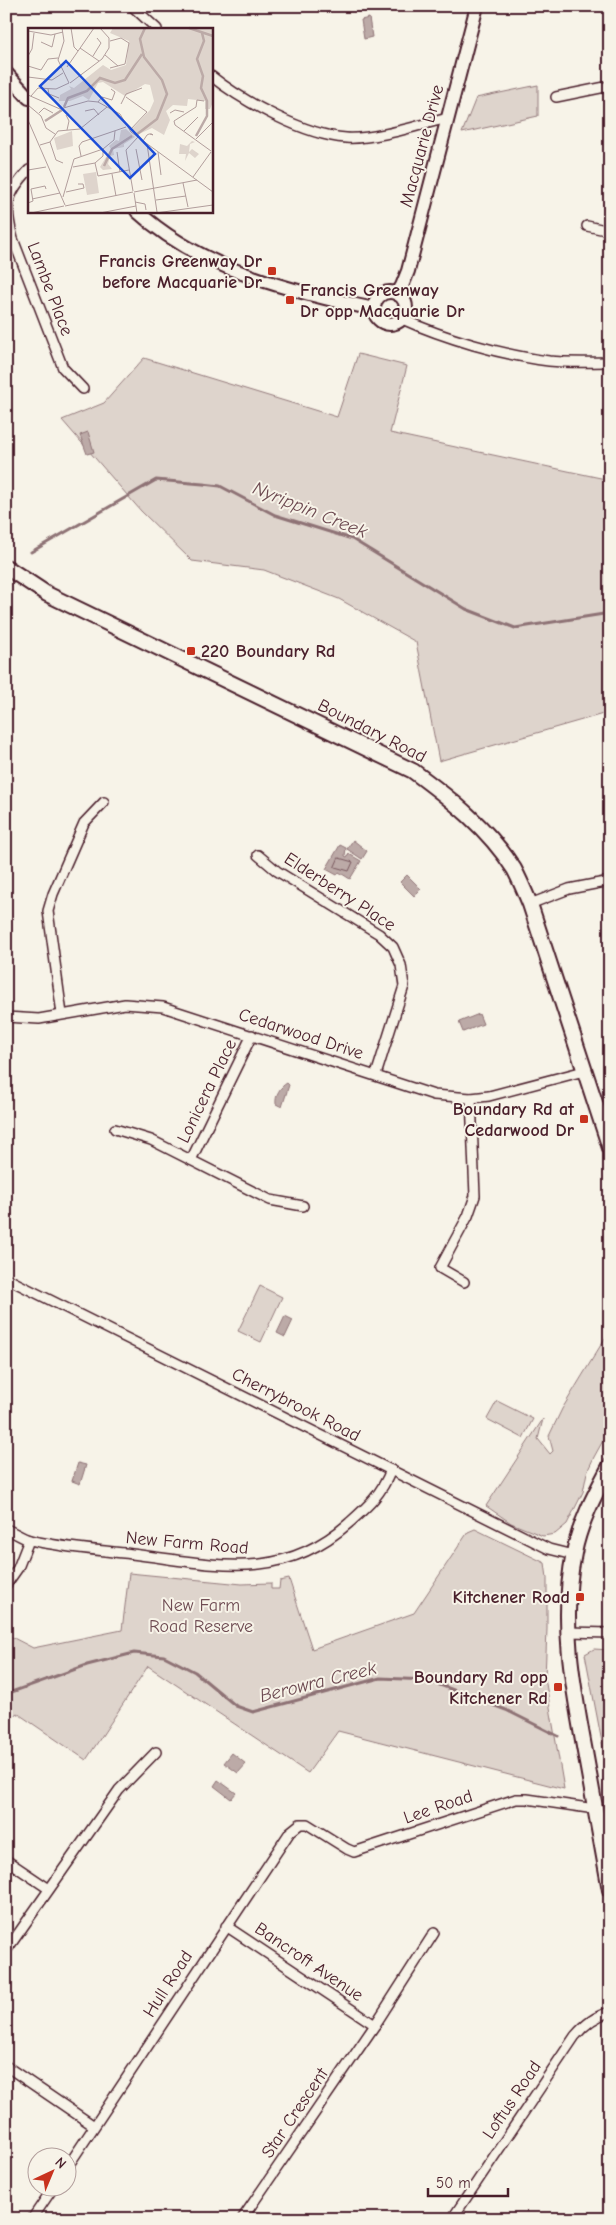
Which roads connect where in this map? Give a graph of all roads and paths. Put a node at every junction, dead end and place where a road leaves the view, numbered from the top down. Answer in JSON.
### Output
{"nodes":[{"id":1,"x":132,"y":6,"type":"edge"},
{"id":2,"x":477,"y":6,"type":"edge"},
{"id":3,"x":156,"y":28,"type":"edge"},
{"id":4,"x":6,"y":73,"type":"edge"},
{"id":5,"x":212,"y":77,"type":"edge"},
{"id":6,"x":610,"y":86,"type":"edge"},
{"id":7,"x":28,"y":97,"type":"edge"},
{"id":8,"x":556,"y":97,"type":"dead end"},
{"id":9,"x":448,"y":118,"type":"junction"},
{"id":10,"x":28,"y":171,"type":"edge"},
{"id":11,"x":7,"y":198,"type":"edge"},
{"id":12,"x":138,"y":212,"type":"edge"},
{"id":13,"x":587,"y":226,"type":"dead end"},
{"id":14,"x":610,"y":231,"type":"edge"},
{"id":15,"x":397,"y":294,"type":"junction"},
{"id":16,"x":374,"y":309,"type":"junction"},
{"id":17,"x":402,"y":319,"type":"junction"},
{"id":18,"x":610,"y":362,"type":"edge"},
{"id":19,"x":83,"y":389,"type":"dead end"},
{"id":20,"x":6,"y":567,"type":"edge"},
{"id":21,"x":104,"y":802,"type":"dead end"},
{"id":22,"x":258,"y":856,"type":"dead end"},
{"id":23,"x":610,"y":881,"type":"edge"},
{"id":24,"x":530,"y":904,"type":"junction"},
{"id":25,"x":62,"y":1014,"type":"junction"},
{"id":26,"x":6,"y":1017,"type":"edge"},
{"id":27,"x":252,"y":1035,"type":"junction"},
{"id":28,"x":584,"y":1071,"type":"junction"},
{"id":29,"x":376,"y":1075,"type":"junction"},
{"id":30,"x":471,"y":1098,"type":"junction"},
{"id":31,"x":115,"y":1129,"type":"dead end"},
{"id":32,"x":610,"y":1148,"type":"edge"},
{"id":33,"x":192,"y":1160,"type":"junction"},
{"id":34,"x":303,"y":1206,"type":"dead end"},
{"id":35,"x":6,"y":1278,"type":"edge"},
{"id":36,"x":464,"y":1282,"type":"dead end"},
{"id":37,"x":610,"y":1466,"type":"edge"},
{"id":38,"x":391,"y":1470,"type":"junction"},
{"id":39,"x":6,"y":1528,"type":"edge"},
{"id":40,"x":28,"y":1540,"type":"junction"},
{"id":41,"x":573,"y":1555,"type":"junction"},
{"id":42,"x":6,"y":1585,"type":"edge"},
{"id":43,"x":568,"y":1632,"type":"junction"},
{"id":44,"x":610,"y":1633,"type":"edge"},
{"id":45,"x":156,"y":1752,"type":"dead end"},
{"id":46,"x":595,"y":1808,"type":"junction"},
{"id":47,"x":300,"y":1824,"type":"joint"},
{"id":48,"x":6,"y":1860,"type":"edge"},
{"id":49,"x":49,"y":1889,"type":"junction"},
{"id":50,"x":610,"y":1890,"type":"edge"},
{"id":51,"x":226,"y":1926,"type":"junction"},
{"id":52,"x":434,"y":1933,"type":"dead end"},
{"id":53,"x":6,"y":1951,"type":"edge"},
{"id":54,"x":610,"y":2012,"type":"edge"},
{"id":55,"x":375,"y":2025,"type":"junction"},
{"id":56,"x":6,"y":2066,"type":"edge"},
{"id":57,"x":94,"y":2126,"type":"junction"},
{"id":58,"x":78,"y":2151,"type":"edge"},
{"id":59,"x":46,"y":2198,"type":"edge"},
{"id":60,"x":32,"y":2219,"type":"edge"},
{"id":61,"x":242,"y":2219,"type":"edge"},
{"id":62,"x":452,"y":2219,"type":"edge"}],
"edges":[{"from":1,"to":3,"type":"street"},
{"from":2,"to":9,"type":"main road","name":"Macquarie Drive"},
{"from":4,"to":7,"type":"main road"},
{"from":5,"to":9,"type":"street"},
{"from":6,"to":8,"type":"street"},
{"from":9,"to":15,"type":"main road","name":"Macquarie Drive"},
{"from":10,"to":11,"type":"street","name":"Lambe Place"},
{"from":11,"to":19,"type":"street","name":"Lambe Place"},
{"from":12,"to":16,"type":"main road"},
{"from":13,"to":14,"type":"street"},
{"from":15,"to":16,"type":"main road"},
{"from":15,"to":17,"type":"main road"},
{"from":16,"to":17,"type":"main road"},
{"from":17,"to":18,"type":"street"},
{"from":20,"to":24,"type":"main road","name":"Boundary Road"},
{"from":21,"to":25,"type":"street"},
{"from":22,"to":29,"type":"street","name":"Elderberry Place"},
{"from":23,"to":24,"type":"street"},
{"from":24,"to":28,"type":"main road","name":"Boundary Road"},
{"from":25,"to":26,"type":"street","name":"Cedarwood Drive"},
{"from":25,"to":27,"type":"street","name":"Cedarwood Drive"},
{"from":27,"to":29,"type":"street","name":"Cedarwood Drive"},
{"from":27,"to":33,"type":"street","name":"Lonicera Place"},
{"from":28,"to":30,"type":"street","name":"Cedarwood Drive"},
{"from":28,"to":32,"type":"main road","name":"Boundary Road"},
{"from":29,"to":30,"type":"street","name":"Cedarwood Drive"},
{"from":30,"to":36,"type":"street"},
{"from":31,"to":33,"type":"street","name":"Lonicera Place"},
{"from":33,"to":34,"type":"street","name":"Lonicera Place"},
{"from":35,"to":38,"type":"street","name":"Cherrybrook Road"},
{"from":37,"to":41,"type":"main road"},
{"from":38,"to":40,"type":"street","name":"New Farm Road"},
{"from":38,"to":41,"type":"street","name":"Cherrybrook Road"},
{"from":39,"to":40,"type":"street","name":"New Farm Road"},
{"from":40,"to":42,"type":"street"},
{"from":41,"to":43,"type":"main road"},
{"from":43,"to":44,"type":"street"},
{"from":43,"to":46,"type":"main road"},
{"from":45,"to":49,"type":"street"},
{"from":46,"to":47,"type":"street","name":"Lee Road"},
{"from":46,"to":50,"type":"main road"},
{"from":47,"to":51,"type":"street","name":"Hull Road"},
{"from":48,"to":49,"type":"street"},
{"from":49,"to":53,"type":"street"},
{"from":51,"to":55,"type":"street","name":"Bancroft Avenue"},
{"from":51,"to":57,"type":"street","name":"Hull Road"},
{"from":52,"to":55,"type":"street","name":"Star Crescent"},
{"from":54,"to":62,"type":"street","name":"Loftus Road"},
{"from":55,"to":61,"type":"street","name":"Star Crescent"},
{"from":56,"to":57,"type":"street"},
{"from":57,"to":58,"type":"street","name":"Hull Road"},
{"from":59,"to":60,"type":"street"}]}
